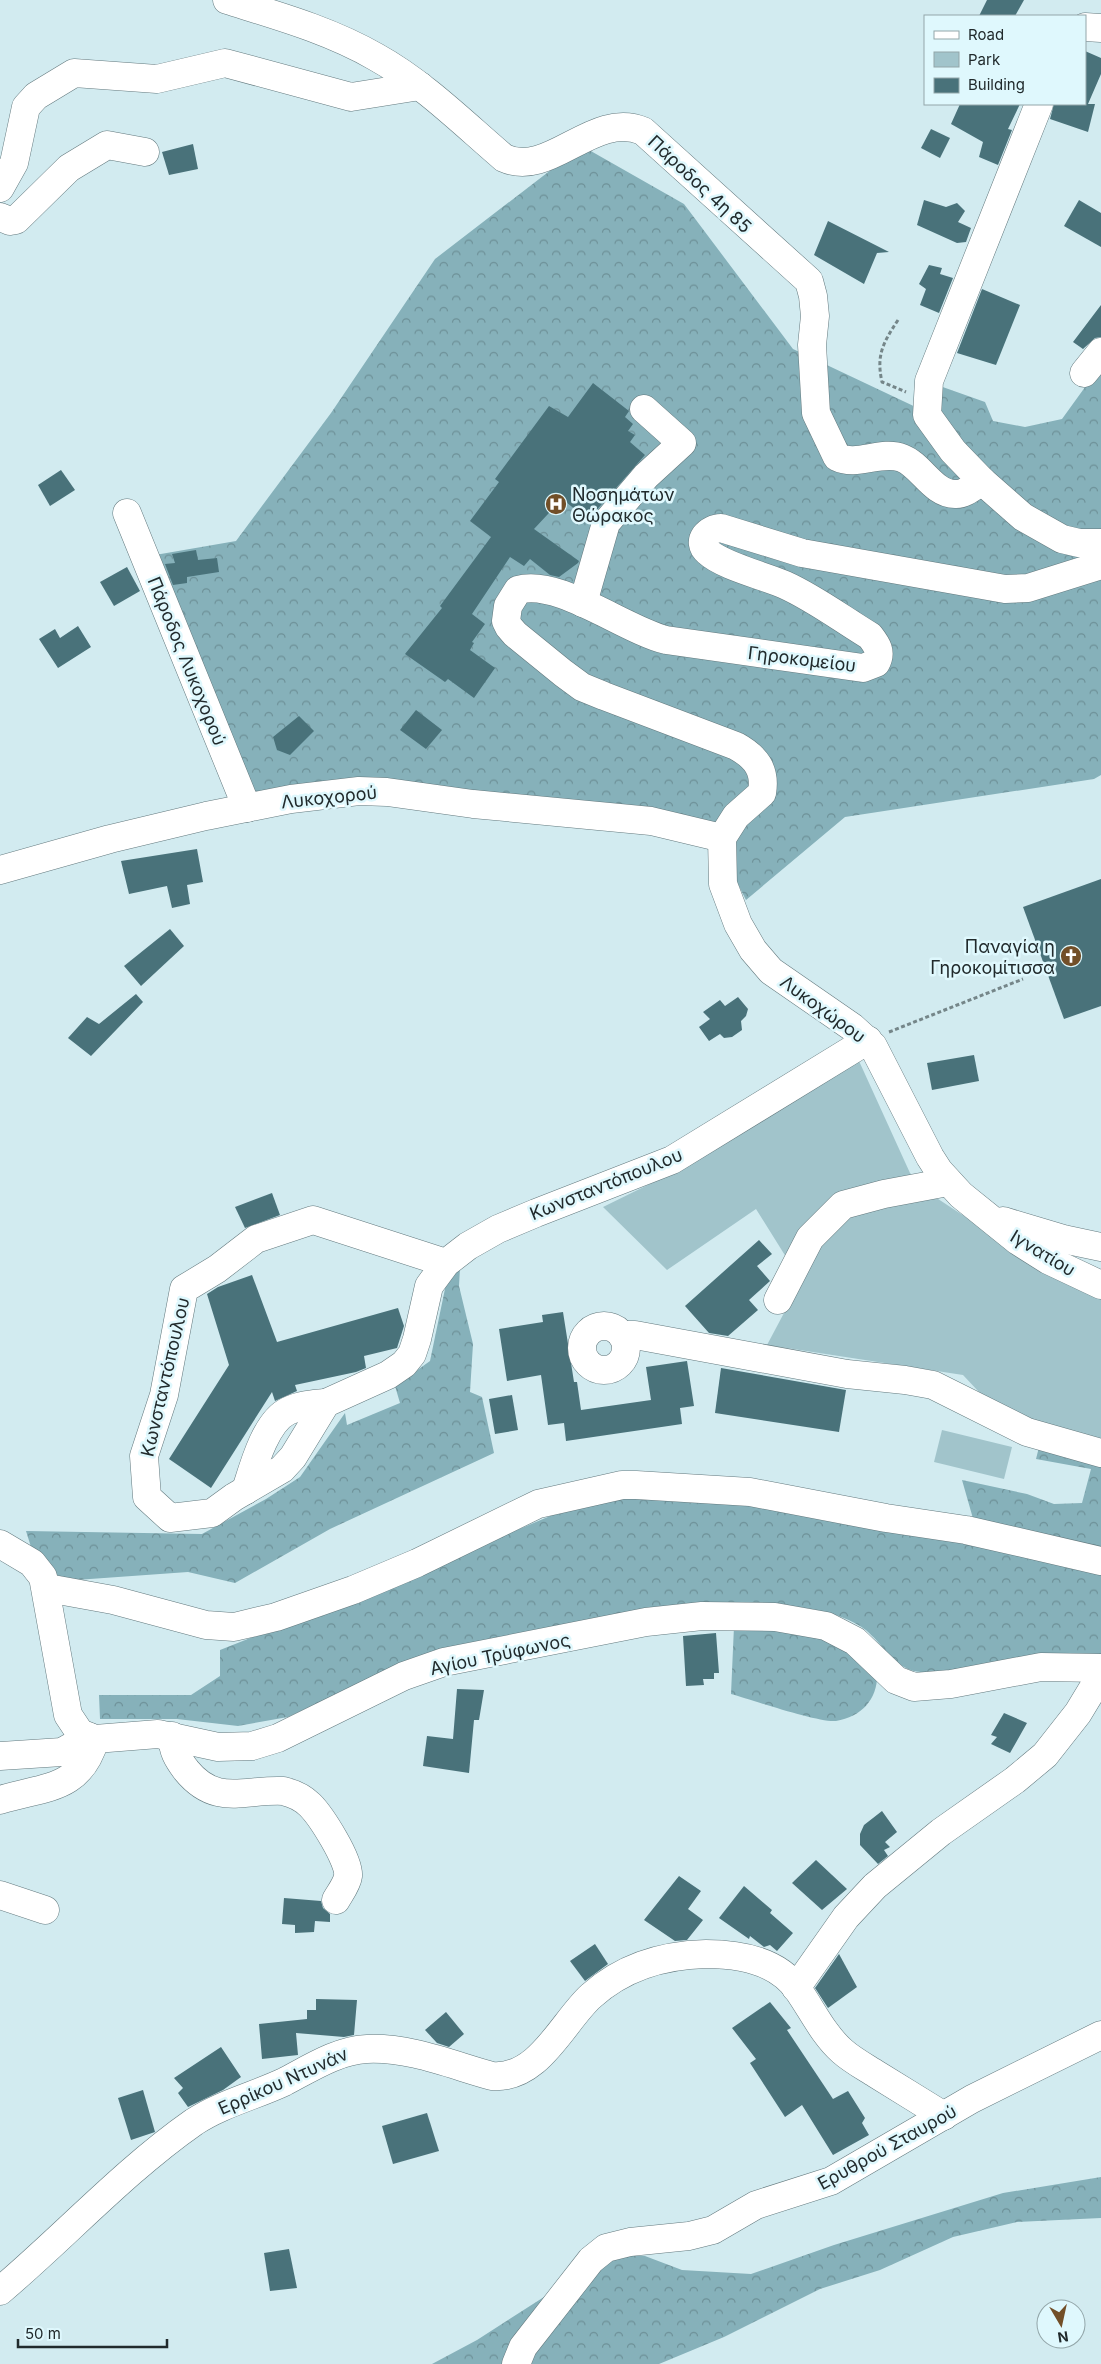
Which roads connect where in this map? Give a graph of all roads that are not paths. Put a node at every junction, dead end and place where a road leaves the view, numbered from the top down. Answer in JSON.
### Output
{"nodes":[{"id":1,"x":227,"y":0,"type":"edge"},
{"id":2,"x":1086,"y":27,"type":"edge"},
{"id":3,"x":1101,"y":28,"type":"edge"},
{"id":4,"x":420,"y":86,"type":"junction"},
{"id":5,"x":1040,"y":105,"type":"edge"},
{"id":6,"x":145,"y":152,"type":"dead end"},
{"id":7,"x":0,"y":188,"type":"edge"},
{"id":8,"x":0,"y":217,"type":"edge"},
{"id":9,"x":1101,"y":352,"type":"edge"},
{"id":10,"x":1084,"y":373,"type":"dead end"},
{"id":11,"x":644,"y":409,"type":"dead end"},
{"id":12,"x":982,"y":481,"type":"junction"},
{"id":13,"x":127,"y":514,"type":"dead end"},
{"id":14,"x":1101,"y":543,"type":"edge"},
{"id":15,"x":1101,"y":566,"type":"edge"},
{"id":16,"x":583,"y":603,"type":"junction"},
{"id":17,"x":247,"y":808,"type":"junction"},
{"id":18,"x":722,"y":838,"type":"junction"},
{"id":19,"x":0,"y":870,"type":"edge"},
{"id":20,"x":868,"y":1040,"type":"junction"},
{"id":21,"x":948,"y":1182,"type":"junction"},
{"id":22,"x":987,"y":1216,"type":"junction"},
{"id":23,"x":1101,"y":1247,"type":"edge"},
{"id":24,"x":446,"y":1263,"type":"junction"},
{"id":25,"x":1101,"y":1285,"type":"edge"},
{"id":26,"x":778,"y":1300,"type":"dead end"},
{"id":27,"x":622,"y":1335,"type":"dead end"},
{"id":28,"x":1101,"y":1453,"type":"edge"},
{"id":29,"x":0,"y":1544,"type":"edge"},
{"id":30,"x":1101,"y":1561,"type":"edge"},
{"id":31,"x":46,"y":1588,"type":"junction"},
{"id":32,"x":1101,"y":1668,"type":"edge"},
{"id":33,"x":1101,"y":1676,"type":"edge"},
{"id":34,"x":172,"y":1736,"type":"junction"},
{"id":35,"x":92,"y":1738,"type":"junction"},
{"id":36,"x":0,"y":1756,"type":"edge"},
{"id":37,"x":0,"y":1800,"type":"edge"},
{"id":38,"x":0,"y":1896,"type":"edge"},
{"id":39,"x":336,"y":1900,"type":"dead end"},
{"id":40,"x":45,"y":1910,"type":"dead end"},
{"id":41,"x":796,"y":1988,"type":"junction"},
{"id":42,"x":1101,"y":2036,"type":"edge"},
{"id":43,"x":944,"y":2116,"type":"junction"},
{"id":44,"x":0,"y":2291,"type":"edge"},
{"id":45,"x":516,"y":2364,"type":"edge"}],
"edges":[{"from":1,"to":4,"type":"street","name":"Πάροδος 4η 85"},
{"from":2,"to":3,"type":"street"},
{"from":4,"to":7,"type":"street"},
{"from":4,"to":12,"type":"street","name":"Πάροδος 4η 85"},
{"from":5,"to":12,"type":"street"},
{"from":6,"to":8,"type":"street"},
{"from":9,"to":10,"type":"street"},
{"from":11,"to":16,"type":"street"},
{"from":12,"to":14,"type":"street"},
{"from":13,"to":17,"type":"street","name":"Πάροδος Λυκοχορού"},
{"from":15,"to":16,"type":"street","name":"Γηροκομείου"},
{"from":16,"to":18,"type":"street","name":"Γηροκομείου"},
{"from":17,"to":18,"type":"street","name":"Λυκοχορού"},
{"from":17,"to":19,"type":"street","name":"Λυκοχορού"},
{"from":18,"to":20,"type":"street","name":"Λυκοχώρου"},
{"from":20,"to":21,"type":"street","name":"Λυκοχώρου"},
{"from":20,"to":24,"type":"street","name":"Κωνσταντόπουλου"},
{"from":21,"to":22,"type":"street","name":"Λυκοχώρου"},
{"from":21,"to":26,"type":"street"},
{"from":22,"to":23,"type":"street"},
{"from":22,"to":25,"type":"street","name":"Ιγνατίου"},
{"from":24,"to":24,"type":"street","name":"Κωνσταντόπουλου"},
{"from":27,"to":28,"type":"street"},
{"from":29,"to":31,"type":"street"},
{"from":30,"to":31,"type":"street"},
{"from":31,"to":35,"type":"street"},
{"from":32,"to":34,"type":"street","name":"Αγίου Τρύφωνος"},
{"from":33,"to":41,"type":"street"},
{"from":34,"to":35,"type":"street","name":"Αγίου Τρύφωνος"},
{"from":34,"to":39,"type":"street"},
{"from":35,"to":36,"type":"street"},
{"from":35,"to":37,"type":"street"},
{"from":38,"to":40,"type":"street"},
{"from":41,"to":43,"type":"street","name":"Ερρίκου Ντυνάν"},
{"from":41,"to":44,"type":"street","name":"Ερρίκου Ντυνάν"},
{"from":42,"to":43,"type":"street","name":"Ερυθρού Σταυρού"},
{"from":43,"to":45,"type":"street","name":"Ερυθρού Σταυρού"}]}
